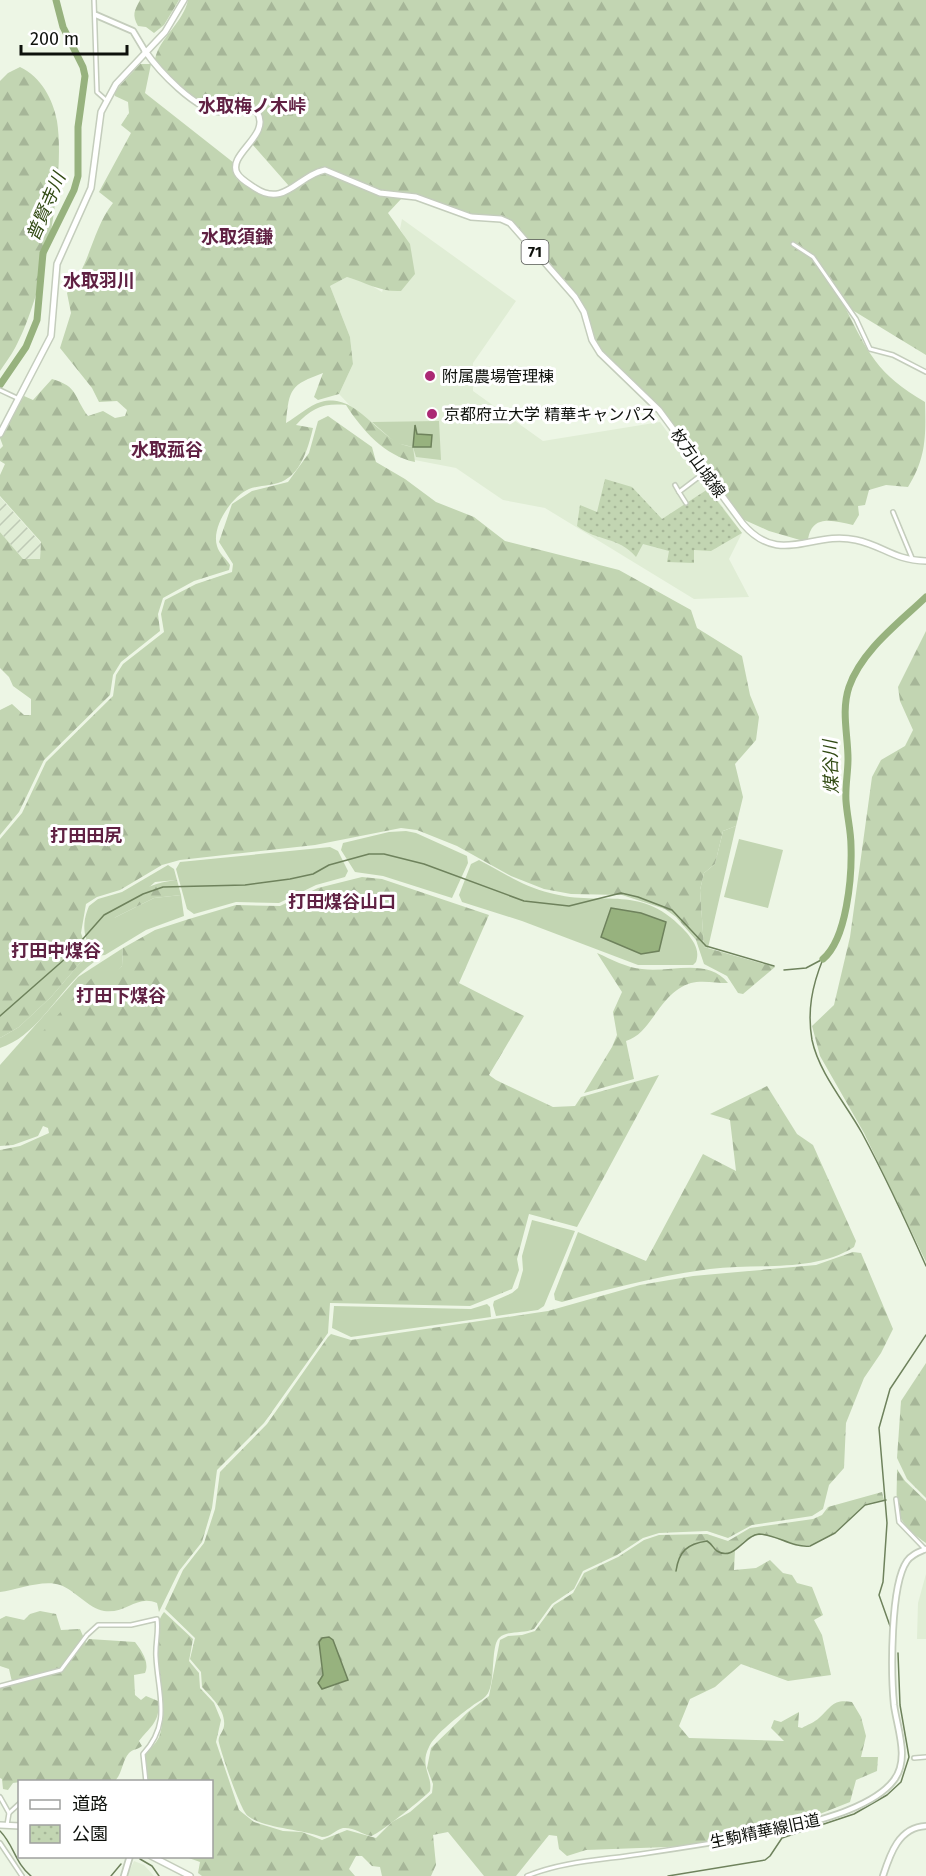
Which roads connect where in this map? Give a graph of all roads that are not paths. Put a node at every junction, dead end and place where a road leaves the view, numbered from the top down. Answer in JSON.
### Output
{"nodes":[{"id":1,"x":94,"y":0,"type":"edge"},
{"id":2,"x":184,"y":0,"type":"edge"},
{"id":3,"x":96,"y":15,"type":"junction"},
{"id":4,"x":145,"y":51,"type":"junction"},
{"id":5,"x":106,"y":100,"type":"junction"},
{"id":6,"x":793,"y":244,"type":"dead end"},
{"id":7,"x":926,"y":372,"type":"edge"},
{"id":8,"x":0,"y":390,"type":"edge"},
{"id":9,"x":19,"y":399,"type":"junction"},
{"id":10,"x":0,"y":434,"type":"edge"},
{"id":11,"x":704,"y":473,"type":"junction"},
{"id":12,"x":675,"y":485,"type":"dead end"},
{"id":13,"x":679,"y":492,"type":"junction"},
{"id":14,"x":686,"y":503,"type":"dead end"},
{"id":15,"x":893,"y":512,"type":"dead end"},
{"id":16,"x":912,"y":560,"type":"junction"},
{"id":17,"x":926,"y":561,"type":"edge"},
{"id":18,"x":896,"y":1499,"type":"dead end"},
{"id":19,"x":926,"y":1550,"type":"edge"},
{"id":20,"x":0,"y":1686,"type":"edge"},
{"id":21,"x":926,"y":1757,"type":"edge"},
{"id":22,"x":914,"y":1758,"type":"dead end"},
{"id":23,"x":146,"y":1780,"type":"edge"},
{"id":24,"x":0,"y":1797,"type":"edge"},
{"id":25,"x":18,"y":1805,"type":"edge"},
{"id":26,"x":9,"y":1813,"type":"junction"},
{"id":27,"x":3,"y":1825,"type":"edge"},
{"id":28,"x":18,"y":1826,"type":"edge"},
{"id":29,"x":926,"y":1826,"type":"edge"},
{"id":30,"x":783,"y":1830,"type":"joint"},
{"id":31,"x":0,"y":1843,"type":"edge"},
{"id":32,"x":130,"y":1858,"type":"edge"},
{"id":33,"x":153,"y":1858,"type":"edge"},
{"id":34,"x":22,"y":1876,"type":"edge"},
{"id":35,"x":124,"y":1876,"type":"edge"},
{"id":36,"x":190,"y":1876,"type":"edge"},
{"id":37,"x":527,"y":1876,"type":"edge"},
{"id":38,"x":883,"y":1876,"type":"edge"}],
"edges":[{"from":1,"to":3,"type":"street"},
{"from":2,"to":4,"type":"main road"},
{"from":3,"to":4,"type":"street"},
{"from":3,"to":5,"type":"street"},
{"from":4,"to":5,"type":"main road"},
{"from":4,"to":11,"type":"main road","name":"枚方山城線","number":"71"},
{"from":5,"to":9,"type":"main road"},
{"from":6,"to":7,"type":"street"},
{"from":8,"to":9,"type":"street"},
{"from":9,"to":10,"type":"main road"},
{"from":11,"to":13,"type":"street"},
{"from":11,"to":16,"type":"main road","name":"枚方山城線","number":"71"},
{"from":12,"to":13,"type":"street"},
{"from":13,"to":14,"type":"street"},
{"from":15,"to":16,"type":"street"},
{"from":16,"to":17,"type":"main road","name":"枚方山城線","number":"71"},
{"from":18,"to":19,"type":"street"},
{"from":19,"to":30,"type":"street","name":"生駒精華線旧道"},
{"from":20,"to":23,"type":"street"},
{"from":21,"to":22,"type":"street"},
{"from":24,"to":26,"type":"street"},
{"from":25,"to":26,"type":"street"},
{"from":26,"to":27,"type":"street"},
{"from":27,"to":28,"type":"main road"},
{"from":29,"to":38,"type":"street"},
{"from":30,"to":37,"type":"street","name":"生駒精華線旧道"},
{"from":31,"to":34,"type":"street"},
{"from":32,"to":35,"type":"street"},
{"from":33,"to":36,"type":"main road"}]}
